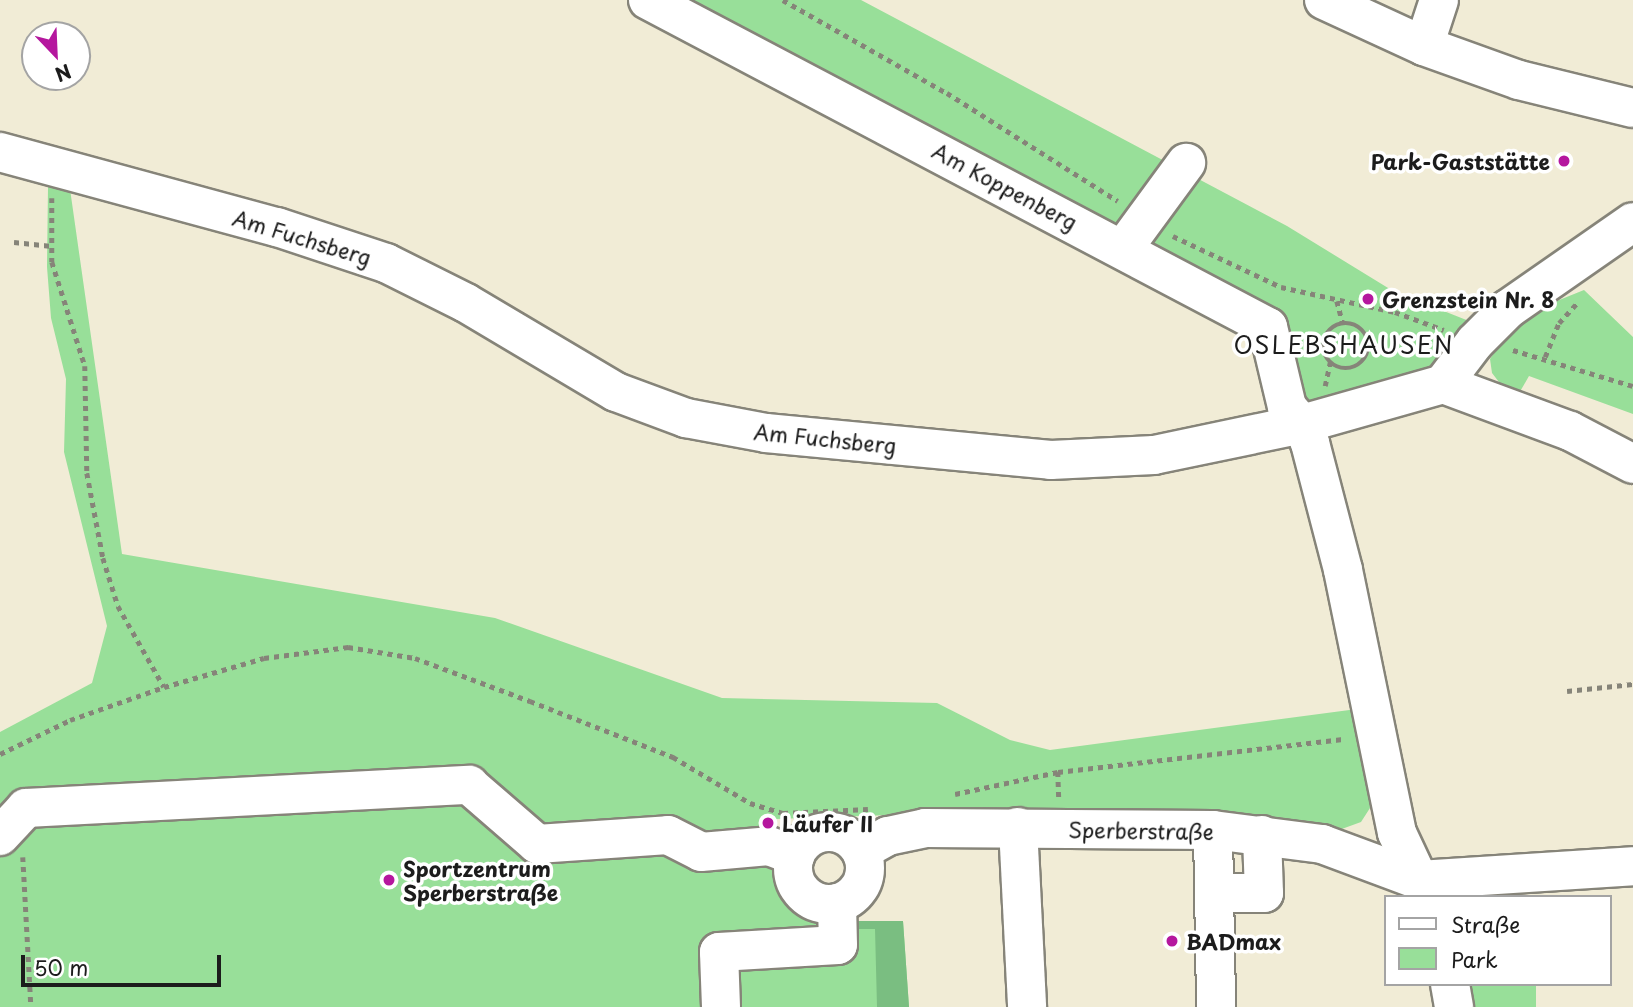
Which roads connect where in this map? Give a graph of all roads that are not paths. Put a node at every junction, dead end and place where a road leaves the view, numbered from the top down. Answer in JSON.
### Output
{"nodes":[{"id":1,"x":648,"y":0,"type":"edge"},
{"id":2,"x":1324,"y":0,"type":"edge"},
{"id":3,"x":1439,"y":0,"type":"edge"},
{"id":4,"x":1424,"y":46,"type":"junction"},
{"id":5,"x":1633,"y":108,"type":"edge"},
{"id":6,"x":0,"y":152,"type":"edge"},
{"id":7,"x":1186,"y":163,"type":"dead end"},
{"id":8,"x":1633,"y":222,"type":"edge"},
{"id":9,"x":1123,"y":249,"type":"junction"},
{"id":10,"x":1443,"y":384,"type":"junction"},
{"id":11,"x":1302,"y":424,"type":"junction"},
{"id":12,"x":1633,"y":464,"type":"edge"},
{"id":13,"x":486,"y":799,"type":"junction"},
{"id":14,"x":363,"y":808,"type":"dead end"},
{"id":15,"x":10,"y":825,"type":"edge"},
{"id":16,"x":1018,"y":828,"type":"junction"},
{"id":17,"x":1213,"y":830,"type":"junction"},
{"id":18,"x":1262,"y":835,"type":"junction"},
{"id":19,"x":861,"y":851,"type":"junction"},
{"id":20,"x":795,"y":856,"type":"junction"},
{"id":21,"x":1633,"y":866,"type":"edge"},
{"id":22,"x":1423,"y":888,"type":"edge"},
{"id":23,"x":1214,"y":892,"type":"junction"},
{"id":24,"x":837,"y":904,"type":"junction"},
{"id":25,"x":1450,"y":986,"type":"edge"},
{"id":26,"x":721,"y":1007,"type":"edge"},
{"id":27,"x":1027,"y":1007,"type":"edge"},
{"id":28,"x":1216,"y":1007,"type":"edge"},
{"id":29,"x":1454,"y":1007,"type":"edge"}],
"edges":[{"from":1,"to":9,"type":"street","name":"Am Koppenberg"},
{"from":2,"to":4,"type":"street"},
{"from":3,"to":4,"type":"street"},
{"from":4,"to":5,"type":"street"},
{"from":6,"to":11,"type":"street","name":"Am Fuchsberg"},
{"from":7,"to":9,"type":"street"},
{"from":8,"to":10,"type":"street"},
{"from":9,"to":11,"type":"street","name":"Am Koppenberg"},
{"from":10,"to":11,"type":"street","name":"Am Fuchsberg"},
{"from":10,"to":12,"type":"street"},
{"from":11,"to":22,"type":"street"},
{"from":13,"to":14,"type":"street"},
{"from":13,"to":15,"type":"street"},
{"from":13,"to":20,"type":"street"},
{"from":16,"to":17,"type":"street","name":"Sperberstraße"},
{"from":16,"to":19,"type":"street","name":"Sperberstraße"},
{"from":16,"to":27,"type":"street"},
{"from":17,"to":18,"type":"street","name":"Sperberstraße"},
{"from":17,"to":23,"type":"street"},
{"from":18,"to":22,"type":"street","name":"Sperberstraße"},
{"from":18,"to":23,"type":"street"},
{"from":19,"to":20,"type":"street"},
{"from":19,"to":24,"type":"street"},
{"from":20,"to":24,"type":"street"},
{"from":21,"to":22,"type":"street"},
{"from":23,"to":28,"type":"street"},
{"from":24,"to":26,"type":"street"},
{"from":25,"to":29,"type":"street"}]}
